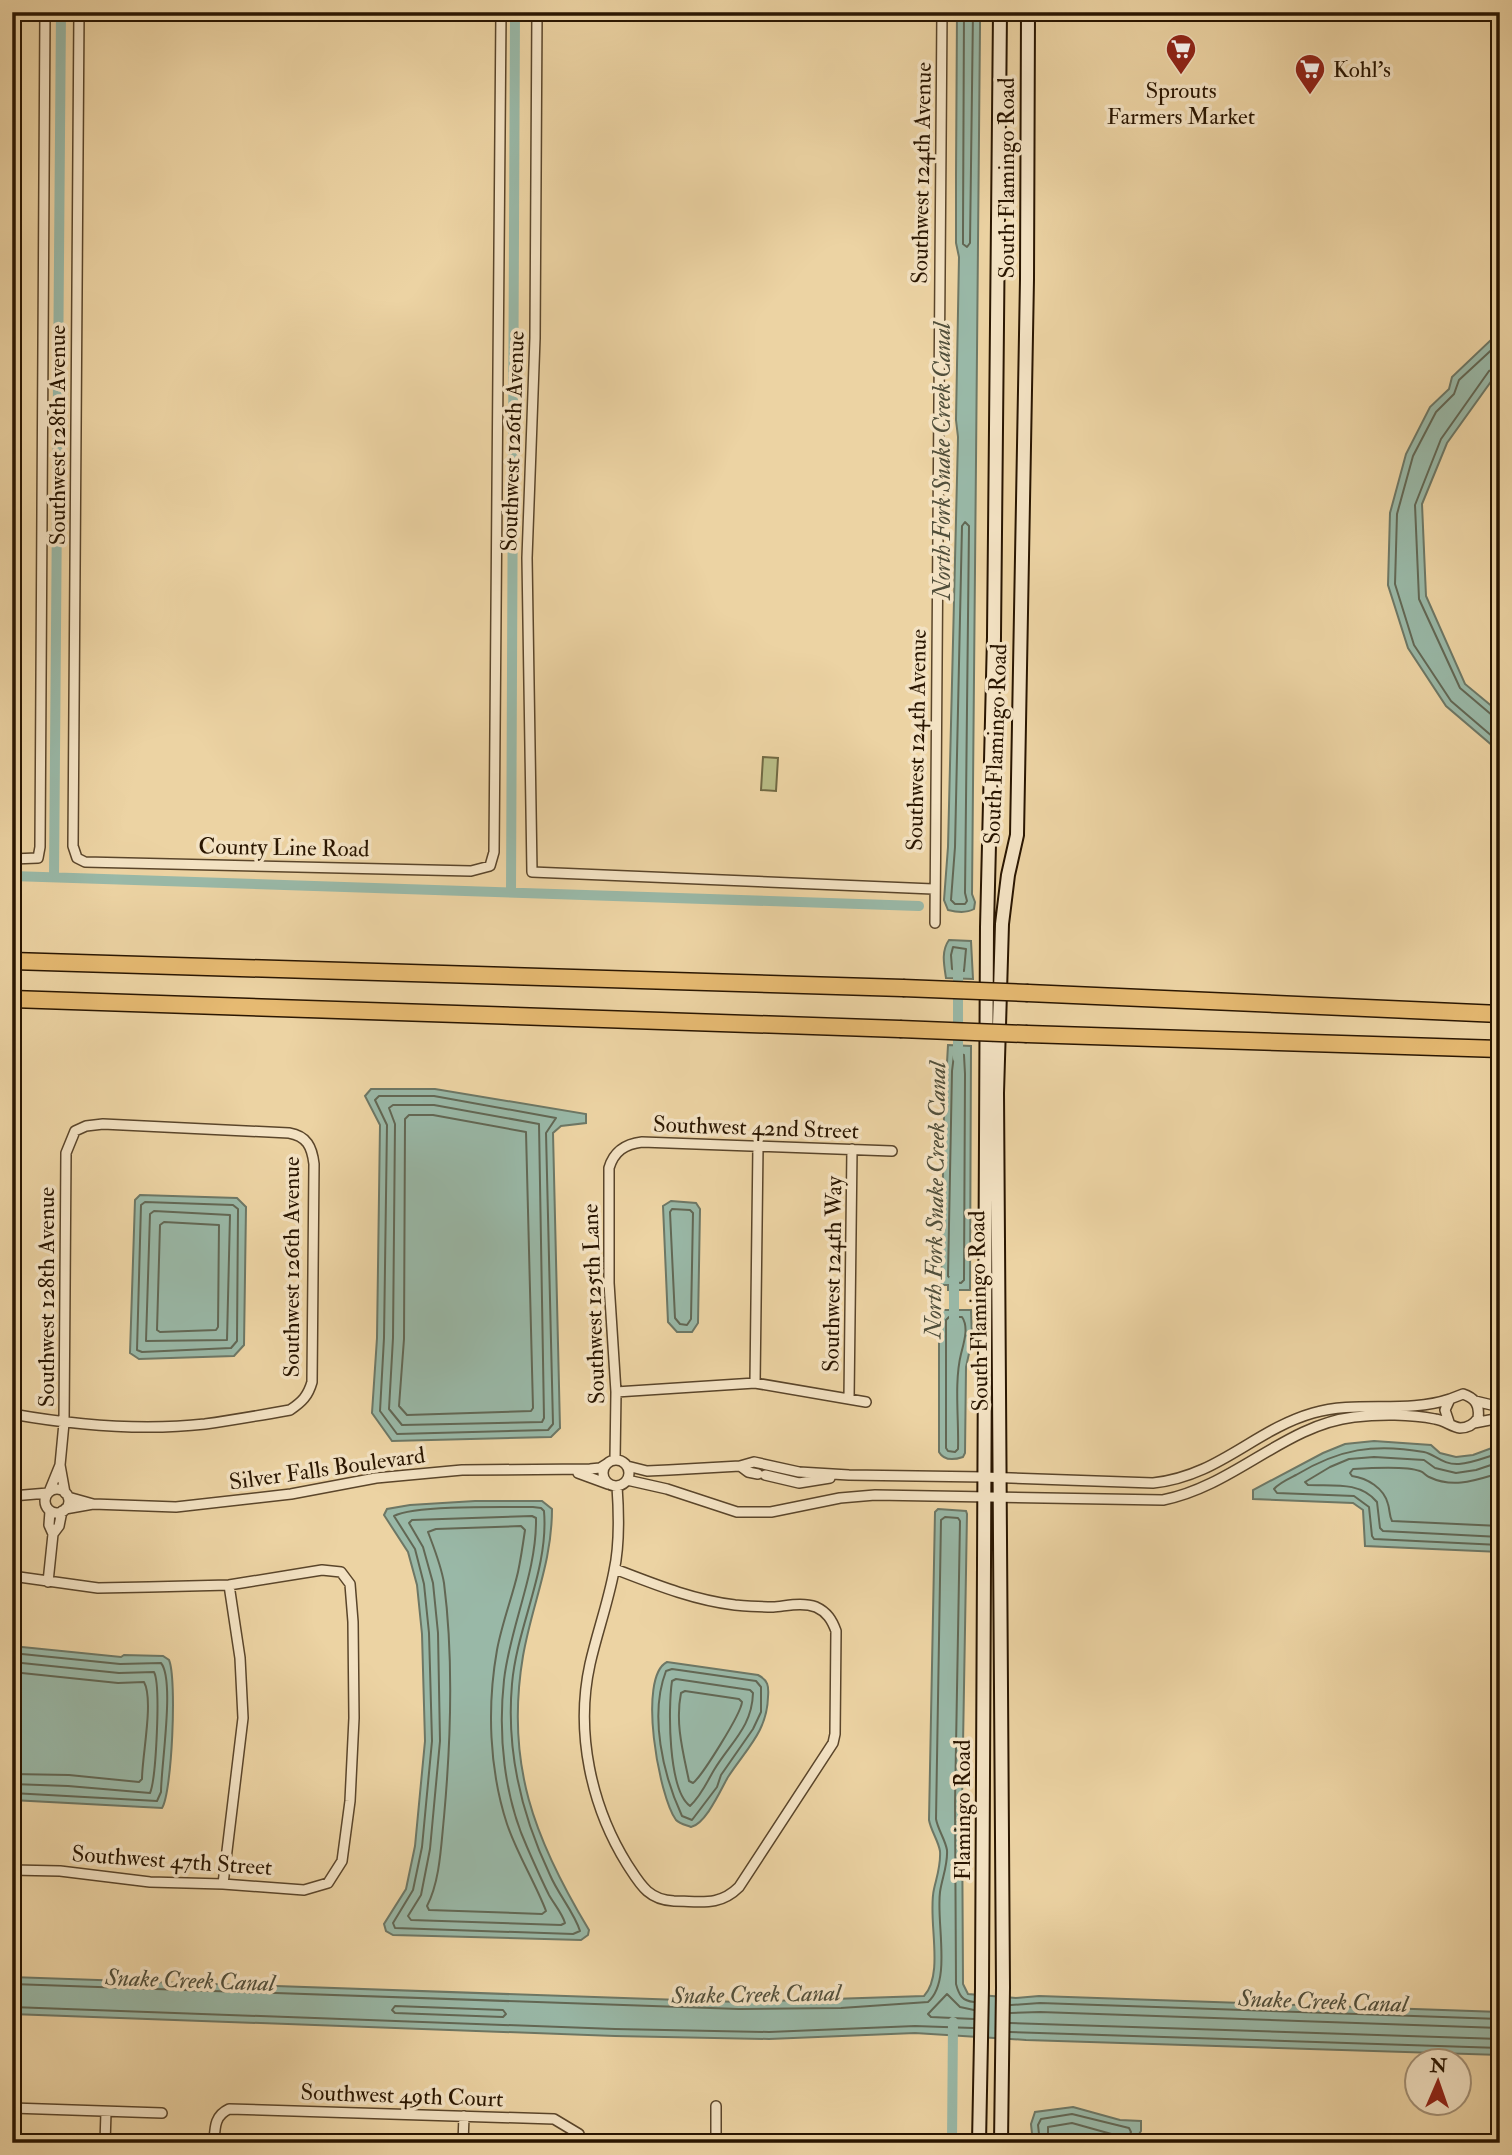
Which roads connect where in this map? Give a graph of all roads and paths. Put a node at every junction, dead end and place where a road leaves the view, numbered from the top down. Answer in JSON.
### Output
{"nodes":[{"id":1,"x":45,"y":12,"type":"edge"},
{"id":2,"x":79,"y":12,"type":"edge"},
{"id":3,"x":501,"y":12,"type":"edge"},
{"id":4,"x":537,"y":12,"type":"edge"},
{"id":5,"x":942,"y":12,"type":"edge"},
{"id":6,"x":1000,"y":12,"type":"edge"},
{"id":7,"x":1028,"y":12,"type":"edge"},
{"id":8,"x":77,"y":858,"type":"joint"},
{"id":9,"x":12,"y":859,"type":"edge"},
{"id":10,"x":489,"y":866,"type":"joint"},
{"id":11,"x":933,"y":889,"type":"junction"},
{"id":12,"x":934,"y":923,"type":"dead end"},
{"id":13,"x":12,"y":961,"type":"edge"},
{"id":14,"x":12,"y":999,"type":"edge"},
{"id":15,"x":1500,"y":1014,"type":"edge"},
{"id":16,"x":1500,"y":1049,"type":"edge"},
{"id":17,"x":307,"y":1141,"type":"joint"},
{"id":18,"x":758,"y":1146,"type":"junction"},
{"id":19,"x":620,"y":1149,"type":"joint"},
{"id":20,"x":852,"y":1149,"type":"junction"},
{"id":21,"x":892,"y":1151,"type":"dead end"},
{"id":22,"x":755,"y":1384,"type":"junction"},
{"id":23,"x":617,"y":1392,"type":"junction"},
{"id":24,"x":849,"y":1399,"type":"junction"},
{"id":25,"x":1450,"y":1399,"type":"junction"},
{"id":26,"x":1475,"y":1401,"type":"junction"},
{"id":27,"x":866,"y":1402,"type":"dead end"},
{"id":28,"x":1500,"y":1408,"type":"edge"},
{"id":29,"x":12,"y":1414,"type":"edge"},
{"id":30,"x":1500,"y":1418,"type":"edge"},
{"id":31,"x":1295,"y":1419,"type":"junction"},
{"id":32,"x":1449,"y":1422,"type":"junction"},
{"id":33,"x":64,"y":1423,"type":"junction"},
{"id":34,"x":1475,"y":1423,"type":"junction"},
{"id":35,"x":1303,"y":1433,"type":"junction"},
{"id":36,"x":612,"y":1462,"type":"junction"},
{"id":37,"x":60,"y":1465,"type":"junction"},
{"id":38,"x":627,"y":1466,"type":"junction"},
{"id":39,"x":740,"y":1466,"type":"junction"},
{"id":40,"x":566,"y":1470,"type":"junction"},
{"id":41,"x":849,"y":1475,"type":"junction"},
{"id":42,"x":984,"y":1477,"type":"junction"},
{"id":43,"x":1001,"y":1477,"type":"junction"},
{"id":44,"x":627,"y":1480,"type":"junction"},
{"id":45,"x":613,"y":1485,"type":"junction"},
{"id":46,"x":48,"y":1492,"type":"junction"},
{"id":47,"x":66,"y":1495,"type":"junction"},
{"id":48,"x":16,"y":1497,"type":"edge"},
{"id":49,"x":983,"y":1498,"type":"junction"},
{"id":50,"x":1000,"y":1498,"type":"junction"},
{"id":51,"x":93,"y":1504,"type":"junction"},
{"id":52,"x":48,"y":1508,"type":"junction"},
{"id":53,"x":64,"y":1510,"type":"junction"},
{"id":54,"x":53,"y":1534,"type":"junction"},
{"id":55,"x":615,"y":1569,"type":"junction"},
{"id":56,"x":12,"y":1576,"type":"edge"},
{"id":57,"x":48,"y":1582,"type":"junction"},
{"id":58,"x":229,"y":1585,"type":"junction"},
{"id":59,"x":12,"y":1870,"type":"edge"},
{"id":60,"x":223,"y":1884,"type":"junction"},
{"id":61,"x":716,"y":2106,"type":"dead end"},
{"id":62,"x":12,"y":2108,"type":"edge"},
{"id":63,"x":106,"y":2112,"type":"junction"},
{"id":64,"x":162,"y":2113,"type":"dead end"},
{"id":65,"x":464,"y":2116,"type":"junction"},
{"id":66,"x":579,"y":2134,"type":"dead end"},
{"id":67,"x":105,"y":2143,"type":"edge"},
{"id":68,"x":214,"y":2143,"type":"edge"},
{"id":69,"x":463,"y":2143,"type":"edge"},
{"id":70,"x":716,"y":2143,"type":"edge"},
{"id":71,"x":979,"y":2143,"type":"edge"},
{"id":72,"x":1001,"y":2143,"type":"edge"}],
"edges":[{"from":1,"to":9,"type":"street","name":"Southwest 128th Avenue"},
{"from":2,"to":8,"type":"street","name":"Southwest 128th Avenue"},
{"from":3,"to":10,"type":"street","name":"Southwest 126th Avenue"},
{"from":4,"to":11,"type":"street","name":"Southwest 126th Avenue"},
{"from":5,"to":11,"type":"street","name":"Southwest 124th Avenue"},
{"from":6,"to":42,"type":"main road","name":"South Flamingo Road"},
{"from":7,"to":43,"type":"main road","name":"South Flamingo Road"},
{"from":8,"to":10,"type":"street","name":"County Line Road"},
{"from":11,"to":12,"type":"street","name":"Southwest 124th Avenue"},
{"from":13,"to":15,"type":"highway","bridge":true},
{"from":14,"to":16,"type":"highway","bridge":true},
{"from":17,"to":33,"type":"street","name":"Southwest 126th Avenue"},
{"from":17,"to":33,"type":"street","name":"Southwest 128th Avenue"},
{"from":18,"to":19,"type":"street","name":"Southwest 42nd Street"},
{"from":18,"to":20,"type":"street","name":"Southwest 42nd Street"},
{"from":18,"to":22,"type":"street"},
{"from":19,"to":23,"type":"street","name":"Southwest 125th Lane"},
{"from":20,"to":21,"type":"street","name":"Southwest 42nd Street"},
{"from":20,"to":24,"type":"street","name":"Southwest 124th Way"},
{"from":22,"to":23,"type":"street"},
{"from":22,"to":24,"type":"street"},
{"from":23,"to":36,"type":"street","name":"Southwest 125th Lane"},
{"from":24,"to":27,"type":"street"},
{"from":25,"to":26,"type":"street"},
{"from":25,"to":31,"type":"street"},
{"from":25,"to":32,"type":"street"},
{"from":26,"to":28,"type":"street"},
{"from":26,"to":34,"type":"street"},
{"from":29,"to":33,"type":"street"},
{"from":30,"to":34,"type":"street"},
{"from":31,"to":35,"type":"street"},
{"from":31,"to":43,"type":"street"},
{"from":32,"to":34,"type":"street"},
{"from":32,"to":35,"type":"street"},
{"from":33,"to":37,"type":"street","name":"Southwest 128th Avenue"},
{"from":35,"to":50,"type":"street"},
{"from":36,"to":38,"type":"street"},
{"from":36,"to":40,"type":"street","name":"Silver Falls Boulevard"},
{"from":36,"to":45,"type":"street"},
{"from":37,"to":46,"type":"street","name":"Southwest 128th Avenue"},
{"from":37,"to":47,"type":"street","name":"Southwest 128th Avenue"},
{"from":38,"to":39,"type":"street"},
{"from":38,"to":44,"type":"street"},
{"from":39,"to":41,"type":"street"},
{"from":39,"to":41,"type":"street"},
{"from":40,"to":45,"type":"street","name":"Silver Falls Boulevard"},
{"from":40,"to":51,"type":"street","name":"Silver Falls Boulevard"},
{"from":41,"to":42,"type":"street"},
{"from":42,"to":43,"type":"street"},
{"from":42,"to":49,"type":"main road","name":"Flamingo Road"},
{"from":43,"to":50,"type":"main road","name":"Flamingo Road"},
{"from":44,"to":45,"type":"street"},
{"from":44,"to":49,"type":"street"},
{"from":45,"to":55,"type":"street"},
{"from":46,"to":47,"type":"street"},
{"from":46,"to":48,"type":"street"},
{"from":46,"to":52,"type":"street"},
{"from":47,"to":51,"type":"street","name":"Silver Falls Boulevard"},
{"from":47,"to":53,"type":"street"},
{"from":48,"to":52,"type":"street"},
{"from":49,"to":50,"type":"street"},
{"from":49,"to":71,"type":"main road","name":"Flamingo Road"},
{"from":50,"to":72,"type":"main road","name":"Flamingo Road"},
{"from":51,"to":53,"type":"street","name":"Silver Falls Boulevard"},
{"from":52,"to":53,"type":"street"},
{"from":52,"to":54,"type":"street"},
{"from":53,"to":54,"type":"street"},
{"from":54,"to":57,"type":"street"},
{"from":55,"to":55,"type":"street"},
{"from":56,"to":57,"type":"street"},
{"from":57,"to":58,"type":"street"},
{"from":58,"to":60,"type":"street"},
{"from":58,"to":60,"type":"street","name":"Southwest 47th Street"},
{"from":59,"to":60,"type":"street","name":"Southwest 47th Street"},
{"from":61,"to":70,"type":"street"},
{"from":62,"to":63,"type":"street"},
{"from":63,"to":64,"type":"street"},
{"from":63,"to":67,"type":"street"},
{"from":65,"to":66,"type":"street","name":"Southwest 49th Court"},
{"from":65,"to":68,"type":"street","name":"Southwest 49th Court"},
{"from":65,"to":69,"type":"street"}]}
